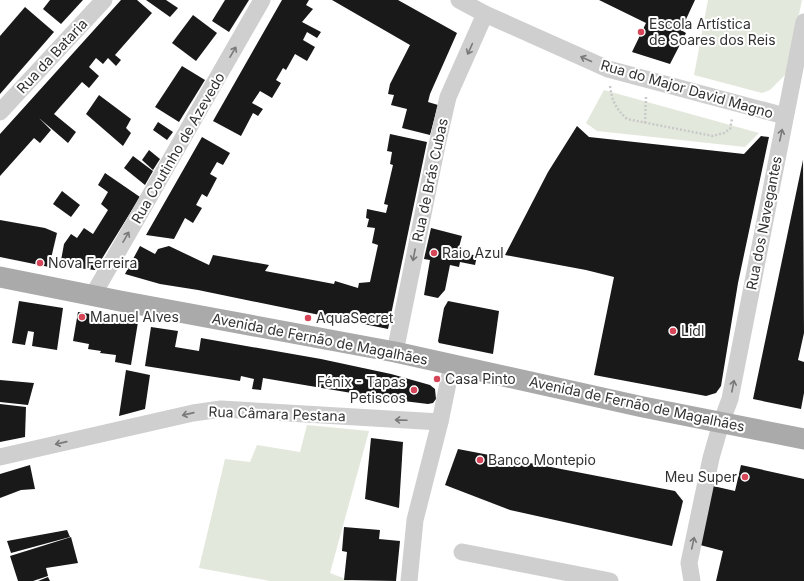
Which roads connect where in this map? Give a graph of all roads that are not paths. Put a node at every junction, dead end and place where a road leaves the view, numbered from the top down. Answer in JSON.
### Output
{"nodes":[{"id":1,"x":104,"y":0,"type":"edge"},
{"id":2,"x":262,"y":0,"type":"edge"},
{"id":3,"x":459,"y":0,"type":"edge"},
{"id":4,"x":485,"y":14,"type":"junction"},
{"id":5,"x":804,"y":22,"type":"edge"},
{"id":6,"x":0,"y":112,"type":"edge"},
{"id":7,"x":785,"y":116,"type":"junction"},
{"id":8,"x":1,"y":280,"type":"edge"},
{"id":9,"x":93,"y":296,"type":"junction"},
{"id":10,"x":395,"y":352,"type":"junction"},
{"id":11,"x":452,"y":364,"type":"junction"},
{"id":12,"x":440,"y":422,"type":"junction"},
{"id":13,"x":721,"y":423,"type":"junction"},
{"id":14,"x":804,"y":439,"type":"edge"},
{"id":15,"x":0,"y":457,"type":"edge"},
{"id":16,"x":462,"y":552,"type":"dead end"},
{"id":17,"x":409,"y":581,"type":"edge"},
{"id":18,"x":610,"y":581,"type":"edge"},
{"id":19,"x":692,"y":581,"type":"edge"}],
"edges":[{"from":1,"to":6,"type":"street","name":"Rua da Bataria"},
{"from":9,"to":2,"type":"street","name":"Rua Coutinho de Azevedo","one_way":true},
{"from":3,"to":4,"type":"street","name":"Rua do Major David Magno"},
{"from":7,"to":4,"type":"street","name":"Rua do Major David Magno","one_way":true},
{"from":4,"to":10,"type":"street","name":"Rua de Brás Cubas","one_way":true},
{"from":5,"to":7,"type":"street","name":"Rua dos Navegantes"},
{"from":13,"to":7,"type":"street","name":"Rua dos Navegantes","one_way":true},
{"from":8,"to":9,"type":"main road","name":"Avenida de Fernão de Magalhães"},
{"from":9,"to":10,"type":"main road","name":"Avenida de Fernão de Magalhães"},
{"from":10,"to":11,"type":"main road","name":"Avenida de Fernão de Magalhães"},
{"from":11,"to":12,"type":"street"},
{"from":11,"to":13,"type":"main road","name":"Avenida de Fernão de Magalhães"},
{"from":12,"to":15,"type":"street","name":"Rua Câmara Pestana","one_way":true},
{"from":12,"to":17,"type":"street"},
{"from":13,"to":14,"type":"main road","name":"Avenida de Fernão de Magalhães"},
{"from":19,"to":13,"type":"street","name":"Rua dos Navegantes","one_way":true},
{"from":16,"to":18,"type":"street"}]}
